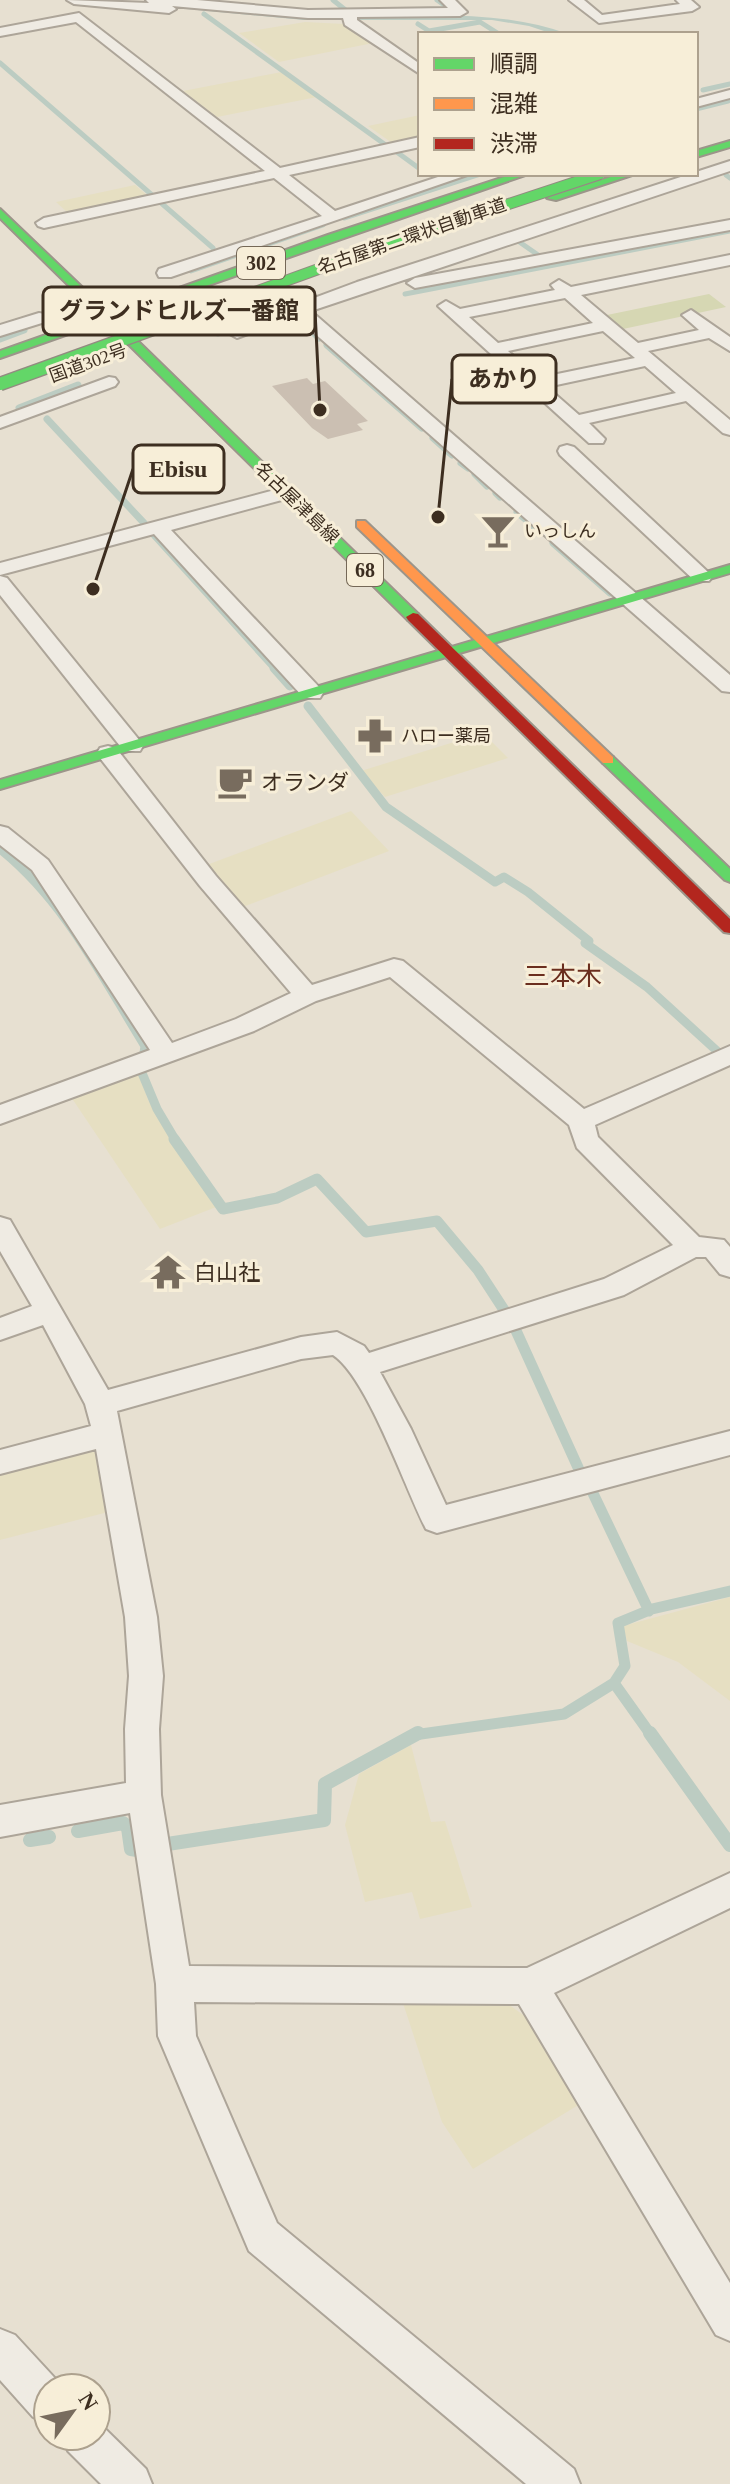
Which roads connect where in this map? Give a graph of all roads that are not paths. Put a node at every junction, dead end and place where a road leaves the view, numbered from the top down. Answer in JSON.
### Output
{"nodes":[{"id":1,"x":57,"y":0,"type":"edge"},
{"id":2,"x":74,"y":0,"type":"edge"},
{"id":3,"x":153,"y":0,"type":"edge"},
{"id":4,"x":343,"y":0,"type":"edge"},
{"id":5,"x":447,"y":0,"type":"edge"},
{"id":6,"x":576,"y":0,"type":"edge"},
{"id":7,"x":683,"y":0,"type":"edge"},
{"id":8,"x":79,"y":17,"type":"junction"},
{"id":9,"x":353,"y":18,"type":"junction"},
{"id":10,"x":0,"y":32,"type":"edge"},
{"id":11,"x":418,"y":68,"type":"edge"},
{"id":12,"x":730,"y":94,"type":"edge"},
{"id":13,"x":698,"y":102,"type":"edge"},
{"id":14,"x":729,"y":113,"type":"edge"},
{"id":15,"x":698,"y":122,"type":"edge"},
{"id":16,"x":730,"y":136,"type":"edge"},
{"id":17,"x":418,"y":142,"type":"edge"},
{"id":18,"x":698,"y":144,"type":"edge"},
{"id":19,"x":730,"y":144,"type":"edge"},
{"id":20,"x":698,"y":153,"type":"edge"},
{"id":21,"x":730,"y":166,"type":"edge"},
{"id":22,"x":274,"y":173,"type":"junction"},
{"id":23,"x":456,"y":176,"type":"edge"},
{"id":24,"x":517,"y":176,"type":"edge"},
{"id":25,"x":547,"y":176,"type":"edge"},
{"id":26,"x":594,"y":176,"type":"edge"},
{"id":27,"x":624,"y":176,"type":"edge"},
{"id":28,"x":615,"y":202,"type":"junction"},
{"id":29,"x":0,"y":212,"type":"edge"},
{"id":30,"x":332,"y":216,"type":"junction"},
{"id":31,"x":45,"y":224,"type":"dead end"},
{"id":32,"x":730,"y":225,"type":"edge"},
{"id":33,"x":8,"y":230,"type":"edge"},
{"id":34,"x":666,"y":236,"type":"junction"},
{"id":35,"x":332,"y":237,"type":"junction"},
{"id":36,"x":727,"y":264,"type":"edge"},
{"id":37,"x":537,"y":266,"type":"junction"},
{"id":38,"x":165,"y":273,"type":"dead end"},
{"id":39,"x":387,"y":279,"type":"junction"},
{"id":40,"x":314,"y":280,"type":"junction"},
{"id":41,"x":363,"y":286,"type":"junction"},
{"id":42,"x":427,"y":288,"type":"junction"},
{"id":43,"x":568,"y":292,"type":"junction"},
{"id":44,"x":129,"y":303,"type":"junction"},
{"id":45,"x":299,"y":310,"type":"junction"},
{"id":46,"x":456,"y":315,"type":"junction"},
{"id":47,"x":691,"y":315,"type":"dead end"},
{"id":48,"x":39,"y":318,"type":"dead end"},
{"id":49,"x":106,"y":318,"type":"junction"},
{"id":50,"x":606,"y":325,"type":"junction"},
{"id":51,"x":0,"y":331,"type":"edge"},
{"id":52,"x":713,"y":332,"type":"junction"},
{"id":53,"x":237,"y":333,"type":"dead end"},
{"id":54,"x":169,"y":341,"type":"junction"},
{"id":55,"x":135,"y":346,"type":"junction"},
{"id":56,"x":730,"y":346,"type":"edge"},
{"id":57,"x":495,"y":349,"type":"junction"},
{"id":58,"x":642,"y":354,"type":"junction"},
{"id":59,"x":0,"y":355,"type":"edge"},
{"id":60,"x":0,"y":367,"type":"edge"},
{"id":61,"x":109,"y":382,"type":"dead end"},
{"id":62,"x":0,"y":384,"type":"edge"},
{"id":63,"x":534,"y":384,"type":"junction"},
{"id":64,"x":20,"y":388,"type":"junction"},
{"id":65,"x":690,"y":395,"type":"junction"},
{"id":66,"x":0,"y":396,"type":"edge"},
{"id":67,"x":730,"y":407,"type":"edge"},
{"id":68,"x":709,"y":411,"type":"junction"},
{"id":69,"x":575,"y":421,"type":"junction"},
{"id":70,"x":2,"y":422,"type":"edge"},
{"id":71,"x":730,"y":429,"type":"edge"},
{"id":72,"x":596,"y":439,"type":"dead end"},
{"id":73,"x":567,"y":451,"type":"dead end"},
{"id":74,"x":286,"y":493,"type":"junction"},
{"id":75,"x":343,"y":506,"type":"dead end"},
{"id":76,"x":149,"y":530,"type":"junction"},
{"id":77,"x":0,"y":569,"type":"edge"},
{"id":78,"x":730,"y":569,"type":"edge"},
{"id":79,"x":702,"y":577,"type":"junction"},
{"id":80,"x":0,"y":582,"type":"edge"},
{"id":81,"x":629,"y":599,"type":"junction"},
{"id":82,"x":485,"y":642,"type":"junction"},
{"id":83,"x":449,"y":652,"type":"junction"},
{"id":84,"x":730,"y":686,"type":"edge"},
{"id":85,"x":302,"y":696,"type":"junction"},
{"id":86,"x":132,"y":746,"type":"junction"},
{"id":87,"x":108,"y":753,"type":"junction"},
{"id":88,"x":0,"y":785,"type":"edge"},
{"id":89,"x":0,"y":833,"type":"edge"},
{"id":90,"x":730,"y":877,"type":"edge"},
{"id":91,"x":730,"y":928,"type":"edge"},
{"id":92,"x":307,"y":995,"type":"junction"},
{"id":93,"x":166,"y":1054,"type":"junction"},
{"id":94,"x":730,"y":1055,"type":"edge"},
{"id":95,"x":0,"y":1115,"type":"edge"},
{"id":96,"x":581,"y":1121,"type":"junction"},
{"id":97,"x":0,"y":1227,"type":"edge"},
{"id":98,"x":692,"y":1247,"type":"junction"},
{"id":99,"x":730,"y":1267,"type":"edge"},
{"id":100,"x":50,"y":1311,"type":"junction"},
{"id":101,"x":0,"y":1329,"type":"edge"},
{"id":102,"x":362,"y":1366,"type":"junction"},
{"id":103,"x":104,"y":1419,"type":"junction"},
{"id":104,"x":730,"y":1443,"type":"edge"},
{"id":105,"x":0,"y":1462,"type":"edge"},
{"id":106,"x":144,"y":1795,"type":"junction"},
{"id":107,"x":0,"y":1821,"type":"edge"},
{"id":108,"x":730,"y":1890,"type":"edge"},
{"id":109,"x":174,"y":1984,"type":"junction"},
{"id":110,"x":529,"y":1986,"type":"junction"},
{"id":111,"x":730,"y":2321,"type":"edge"},
{"id":112,"x":4,"y":2363,"type":"edge"},
{"id":113,"x":32,"y":2388,"type":"edge"},
{"id":114,"x":99,"y":2452,"type":"edge"},
{"id":115,"x":131,"y":2484,"type":"edge"},
{"id":116,"x":559,"y":2484,"type":"edge"}],
"edges":[{"from":1,"to":8,"type":"street"},
{"from":2,"to":9,"type":"street"},
{"from":3,"to":9,"type":"street"},
{"from":4,"to":9,"type":"street"},
{"from":5,"to":9,"type":"street"},
{"from":6,"to":7,"type":"street"},
{"from":8,"to":10,"type":"street"},
{"from":8,"to":22,"type":"street"},
{"from":9,"to":11,"type":"street"},
{"from":12,"to":13,"type":"street"},
{"from":14,"to":15,"type":"main road"},
{"from":16,"to":18,"type":"main road"},
{"from":17,"to":22,"type":"street"},
{"from":19,"to":20,"type":"main road"},
{"from":21,"to":28,"type":"street"},
{"from":22,"to":30,"type":"street"},
{"from":22,"to":31,"type":"street"},
{"from":23,"to":30,"type":"street"},
{"from":24,"to":35,"type":"main road","name":"国道302号","number":"302"},
{"from":25,"to":60,"type":"main road","name":"名古屋第二環状自動車道"},
{"from":26,"to":62,"type":"main road","name":"名古屋第二環状自動車道","bridge":true},
{"from":27,"to":40,"type":"main road","name":"国道302号","number":"302"},
{"from":28,"to":34,"type":"street"},
{"from":28,"to":39,"type":"street"},
{"from":29,"to":33,"type":"main road","name":"名古屋津島線","number":"68"},
{"from":30,"to":35,"type":"street"},
{"from":30,"to":38,"type":"street"},
{"from":32,"to":34,"type":"street"},
{"from":33,"to":49,"type":"main road","name":"名古屋津島線","number":"68"},
{"from":34,"to":37,"type":"street"},
{"from":35,"to":44,"type":"main road","name":"国道302号","number":"302"},
{"from":36,"to":43,"type":"street"},
{"from":37,"to":42,"type":"street"},
{"from":37,"to":43,"type":"street"},
{"from":39,"to":41,"type":"street"},
{"from":39,"to":42,"type":"street"},
{"from":40,"to":41,"type":"street"},
{"from":40,"to":54,"type":"main road","name":"国道302号","number":"302"},
{"from":41,"to":45,"type":"street"},
{"from":42,"to":46,"type":"street"},
{"from":43,"to":46,"type":"street"},
{"from":43,"to":50,"type":"street"},
{"from":44,"to":49,"type":"main road","name":"国道302号","number":"302"},
{"from":44,"to":54,"type":"main road"},
{"from":45,"to":53,"type":"street"},
{"from":45,"to":81,"type":"street"},
{"from":46,"to":57,"type":"street"},
{"from":47,"to":52,"type":"street"},
{"from":48,"to":51,"type":"street"},
{"from":49,"to":55,"type":"main road","name":"名古屋津島線","number":"68"},
{"from":49,"to":59,"type":"main road","name":"国道302号","number":"302"},
{"from":50,"to":57,"type":"street"},
{"from":50,"to":58,"type":"street"},
{"from":52,"to":56,"type":"street"},
{"from":52,"to":58,"type":"street"},
{"from":54,"to":55,"type":"main road","name":"国道302号","number":"302"},
{"from":55,"to":64,"type":"main road","name":"国道302号","number":"302"},
{"from":55,"to":74,"type":"main road","name":"名古屋津島線","number":"68"},
{"from":57,"to":63,"type":"street"},
{"from":58,"to":63,"type":"street"},
{"from":58,"to":65,"type":"street"},
{"from":61,"to":70,"type":"street"},
{"from":63,"to":69,"type":"street"},
{"from":64,"to":66,"type":"main road","name":"国道302号","number":"302"},
{"from":64,"to":70,"type":"street"},
{"from":65,"to":68,"type":"street"},
{"from":65,"to":69,"type":"street"},
{"from":67,"to":68,"type":"street"},
{"from":68,"to":71,"type":"street"},
{"from":69,"to":72,"type":"street"},
{"from":73,"to":79,"type":"street"},
{"from":74,"to":76,"type":"street"},
{"from":74,"to":83,"type":"main road","name":"名古屋津島線","number":"68"},
{"from":75,"to":82,"type":"main road","name":"名古屋津島線","number":"68"},
{"from":76,"to":77,"type":"street"},
{"from":76,"to":85,"type":"street"},
{"from":78,"to":79,"type":"main road"},
{"from":79,"to":81,"type":"main road"},
{"from":80,"to":86,"type":"street"},
{"from":81,"to":82,"type":"main road"},
{"from":81,"to":84,"type":"street"},
{"from":82,"to":83,"type":"main road"},
{"from":82,"to":90,"type":"main road","name":"名古屋津島線","number":"68"},
{"from":83,"to":85,"type":"main road"},
{"from":83,"to":91,"type":"main road","name":"名古屋津島線","number":"68"},
{"from":85,"to":86,"type":"main road"},
{"from":86,"to":87,"type":"main road"},
{"from":87,"to":88,"type":"main road"},
{"from":87,"to":92,"type":"street"},
{"from":89,"to":93,"type":"street"},
{"from":92,"to":93,"type":"street"},
{"from":92,"to":96,"type":"street"},
{"from":93,"to":95,"type":"street"},
{"from":94,"to":96,"type":"street"},
{"from":96,"to":98,"type":"street"},
{"from":97,"to":100,"type":"street"},
{"from":98,"to":99,"type":"street"},
{"from":98,"to":102,"type":"street"},
{"from":100,"to":101,"type":"street"},
{"from":100,"to":103,"type":"street"},
{"from":102,"to":103,"type":"street"},
{"from":102,"to":104,"type":"street"},
{"from":103,"to":105,"type":"street"},
{"from":103,"to":106,"type":"street"},
{"from":106,"to":107,"type":"street"},
{"from":106,"to":109,"type":"street"},
{"from":108,"to":110,"type":"street"},
{"from":109,"to":110,"type":"street"},
{"from":109,"to":116,"type":"street"},
{"from":110,"to":111,"type":"street"},
{"from":112,"to":113,"type":"street"},
{"from":114,"to":115,"type":"street"}]}
